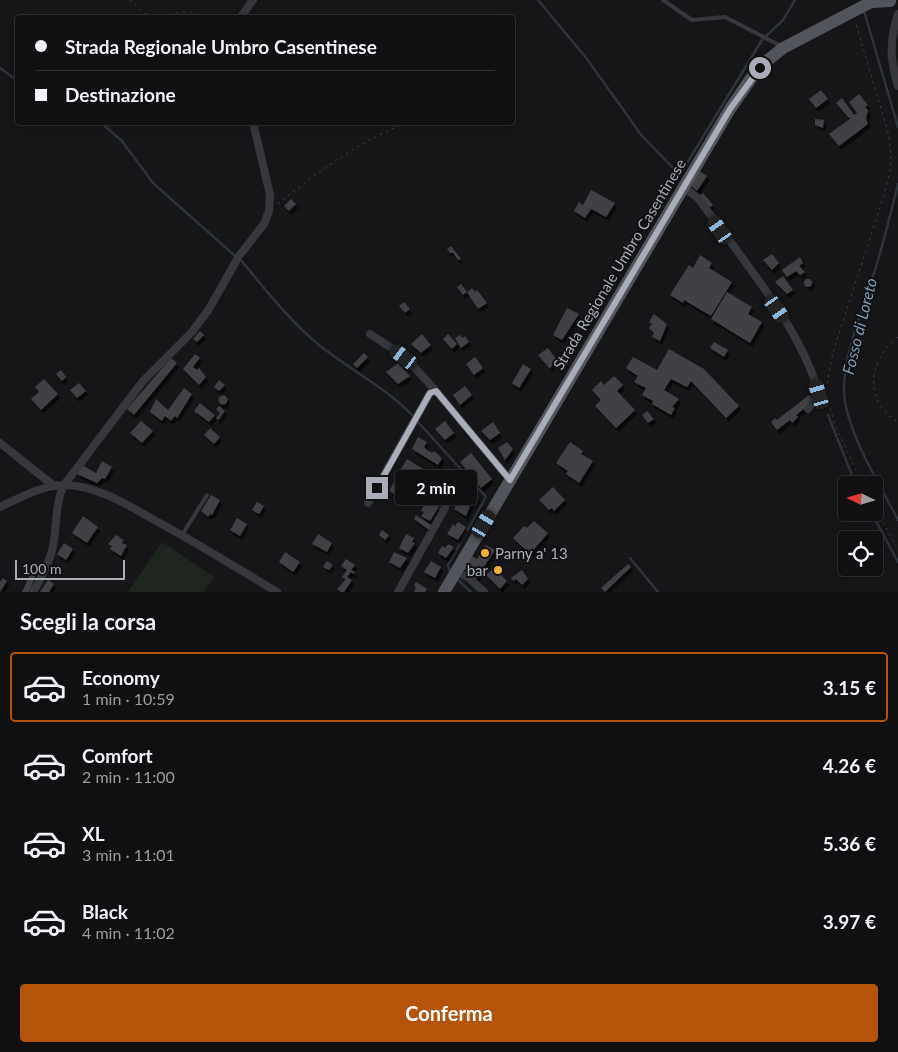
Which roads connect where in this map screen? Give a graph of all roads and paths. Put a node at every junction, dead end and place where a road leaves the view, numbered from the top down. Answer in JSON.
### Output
{"nodes":[{"id":1,"x":130,"y":0,"type":"edge"},
{"id":2,"x":253,"y":0,"type":"edge"},
{"id":3,"x":663,"y":0,"type":"edge"},
{"id":4,"x":892,"y":2,"type":"edge"},
{"id":5,"x":864,"y":6,"type":"edge"},
{"id":6,"x":898,"y":14,"type":"edge"},
{"id":7,"x":153,"y":15,"type":"edge"},
{"id":8,"x":172,"y":15,"type":"edge"},
{"id":9,"x":198,"y":15,"type":"edge"},
{"id":10,"x":242,"y":15,"type":"edge"},
{"id":11,"x":783,"y":48,"type":"junction"},
{"id":12,"x":898,"y":86,"type":"edge"},
{"id":13,"x":254,"y":125,"type":"edge"},
{"id":14,"x":401,"y":125,"type":"edge"},
{"id":15,"x":683,"y":187,"type":"junction"},
{"id":16,"x":269,"y":211,"type":"junction"},
{"id":17,"x":370,"y":334,"type":"dead end"},
{"id":18,"x":898,"y":337,"type":"edge"},
{"id":19,"x":436,"y":391,"type":"junction"},
{"id":20,"x":808,"y":409,"type":"dead end"},
{"id":21,"x":898,"y":422,"type":"edge"},
{"id":22,"x":0,"y":443,"type":"edge"},
{"id":23,"x":859,"y":476,"type":"edge"},
{"id":24,"x":510,"y":480,"type":"junction"},
{"id":25,"x":64,"y":485,"type":"junction"},
{"id":26,"x":54,"y":486,"type":"junction"},
{"id":27,"x":207,"y":495,"type":"dead end"},
{"id":28,"x":368,"y":503,"type":"dead end"},
{"id":29,"x":0,"y":507,"type":"edge"},
{"id":30,"x":445,"y":508,"type":"dead end"},
{"id":31,"x":883,"y":521,"type":"edge"},
{"id":32,"x":182,"y":535,"type":"junction"},
{"id":33,"x":898,"y":550,"type":"edge"},
{"id":34,"x":456,"y":571,"type":"junction"},
{"id":35,"x":33,"y":592,"type":"edge"},
{"id":36,"x":278,"y":592,"type":"edge"},
{"id":37,"x":398,"y":592,"type":"edge"},
{"id":38,"x":444,"y":592,"type":"edge"},
{"id":39,"x":484,"y":592,"type":"edge"}],
"edges":[{"from":1,"to":7,"type":"path"},
{"from":2,"to":10,"type":"street"},
{"from":3,"to":11,"type":"lane"},
{"from":4,"to":5,"type":"main road"},
{"from":5,"to":11,"type":"main road","name":"Strada Regionale Umbro Casentinese"},
{"from":5,"to":23,"type":"path"},
{"from":6,"to":12,"type":"street"},
{"from":8,"to":9,"type":"path"},
{"from":11,"to":15,"type":"main road","name":"Strada Regionale Umbro Casentinese"},
{"from":13,"to":16,"type":"street"},
{"from":14,"to":16,"type":"path"},
{"from":15,"to":20,"type":"street"},
{"from":15,"to":24,"type":"main road","name":"Strada Regionale Umbro Casentinese"},
{"from":16,"to":25,"type":"street"},
{"from":17,"to":19,"type":"street"},
{"from":18,"to":21,"type":"path"},
{"from":19,"to":24,"type":"street"},
{"from":19,"to":28,"type":"street"},
{"from":22,"to":26,"type":"street"},
{"from":24,"to":34,"type":"main road","name":"Strada Regionale Umbro Casentinese"},
{"from":25,"to":26,"type":"street"},
{"from":25,"to":32,"type":"street"},
{"from":25,"to":35,"type":"street"},
{"from":26,"to":29,"type":"street"},
{"from":27,"to":32,"type":"lane"},
{"from":30,"to":37,"type":"street"},
{"from":31,"to":33,"type":"path"},
{"from":32,"to":36,"type":"street"},
{"from":34,"to":38,"type":"main road","name":"Strada Regionale Umbro Casentinese"},
{"from":34,"to":39,"type":"street"}]}
